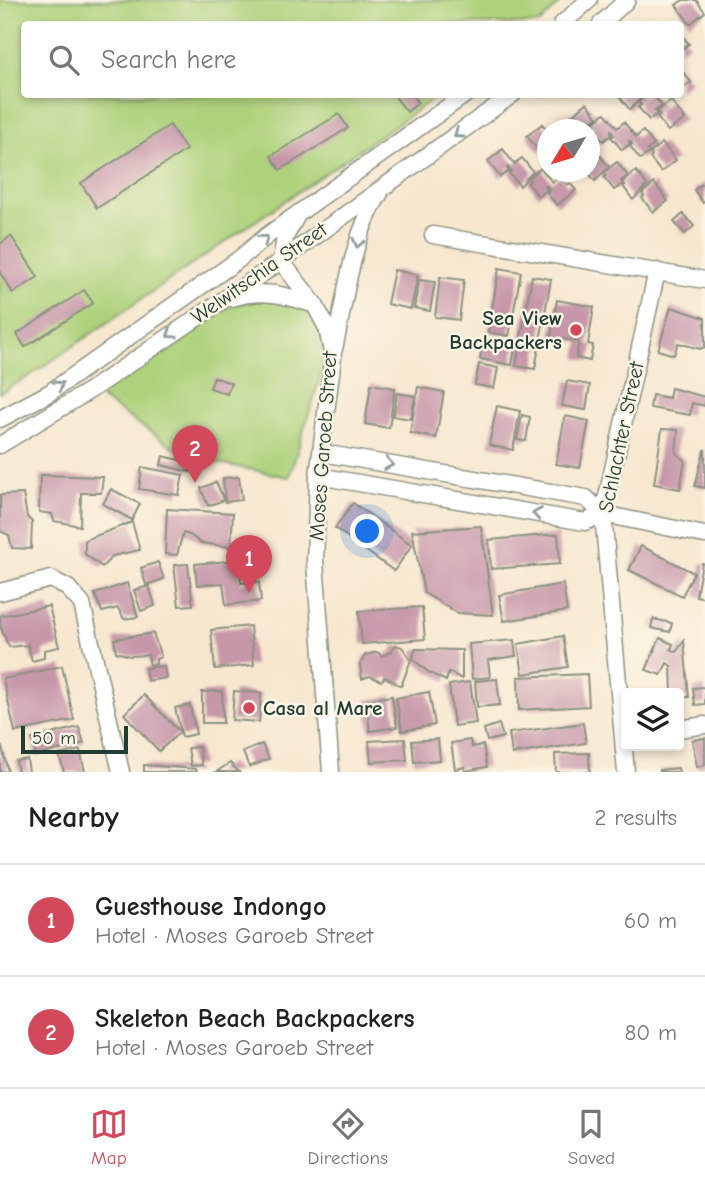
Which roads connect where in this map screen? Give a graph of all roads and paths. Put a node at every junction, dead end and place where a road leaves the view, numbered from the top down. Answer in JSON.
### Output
{"nodes":[{"id":1,"x":589,"y":0,"type":"edge"},
{"id":2,"x":627,"y":0,"type":"edge"},
{"id":3,"x":565,"y":21,"type":"edge"},
{"id":4,"x":604,"y":21,"type":"edge"},
{"id":5,"x":460,"y":98,"type":"edge"},
{"id":6,"x":507,"y":98,"type":"edge"},
{"id":7,"x":387,"y":183,"type":"junction"},
{"id":8,"x":297,"y":215,"type":"junction"},
{"id":9,"x":433,"y":235,"type":"dead end"},
{"id":10,"x":238,"y":260,"type":"junction"},
{"id":11,"x":281,"y":261,"type":"junction"},
{"id":12,"x":657,"y":271,"type":"junction"},
{"id":13,"x":705,"y":280,"type":"edge"},
{"id":14,"x":214,"y":305,"type":"junction"},
{"id":15,"x":314,"y":305,"type":"junction"},
{"id":16,"x":333,"y":357,"type":"junction"},
{"id":17,"x":0,"y":419,"type":"edge"},
{"id":18,"x":0,"y":445,"type":"edge"},
{"id":19,"x":322,"y":453,"type":"junction"},
{"id":20,"x":318,"y":476,"type":"junction"},
{"id":21,"x":603,"y":514,"type":"junction"},
{"id":22,"x":705,"y":535,"type":"edge"},
{"id":23,"x":0,"y":592,"type":"edge"},
{"id":24,"x":621,"y":696,"type":"edge"},
{"id":25,"x":705,"y":725,"type":"edge"},
{"id":26,"x":684,"y":728,"type":"edge"},
{"id":27,"x":625,"y":751,"type":"edge"},
{"id":28,"x":121,"y":772,"type":"edge"},
{"id":29,"x":331,"y":772,"type":"edge"},
{"id":30,"x":626,"y":772,"type":"edge"}],
"edges":[{"from":1,"to":3,"type":"street"},
{"from":2,"to":4,"type":"street"},
{"from":5,"to":8,"type":"street","name":"Welwitschia Street"},
{"from":6,"to":7,"type":"street","name":"Welwitschia Street","one_way":true},
{"from":7,"to":11,"type":"street","name":"Welwitschia Street"},
{"from":7,"to":16,"type":"street","one_way":true},
{"from":10,"to":8,"type":"street","name":"Welwitschia Street","one_way":true},
{"from":8,"to":11,"type":"street"},
{"from":9,"to":12,"type":"street"},
{"from":10,"to":11,"type":"street"},
{"from":17,"to":10,"type":"street","name":"Welwitschia Street","one_way":true},
{"from":11,"to":14,"type":"street","name":"Welwitschia Street"},
{"from":11,"to":15,"type":"street","name":"Moses Garoeb Street"},
{"from":12,"to":13,"type":"street"},
{"from":12,"to":21,"type":"street","name":"Schlachter Street"},
{"from":14,"to":15,"type":"street"},
{"from":14,"to":18,"type":"street","name":"Welwitschia Street","one_way":true},
{"from":15,"to":16,"type":"street","name":"Moses Garoeb Street"},
{"from":16,"to":19,"type":"street","name":"Moses Garoeb Street"},
{"from":19,"to":20,"type":"street","name":"Moses Garoeb Street"},
{"from":19,"to":21,"type":"street","one_way":true},
{"from":21,"to":20,"type":"street","one_way":true},
{"from":20,"to":29,"type":"street","name":"Moses Garoeb Street"},
{"from":21,"to":22,"type":"street"},
{"from":21,"to":24,"type":"street","name":"Schlachter Street"},
{"from":23,"to":28,"type":"street"},
{"from":25,"to":26,"type":"street"},
{"from":27,"to":30,"type":"street","name":"Schlachter Street"}]}
